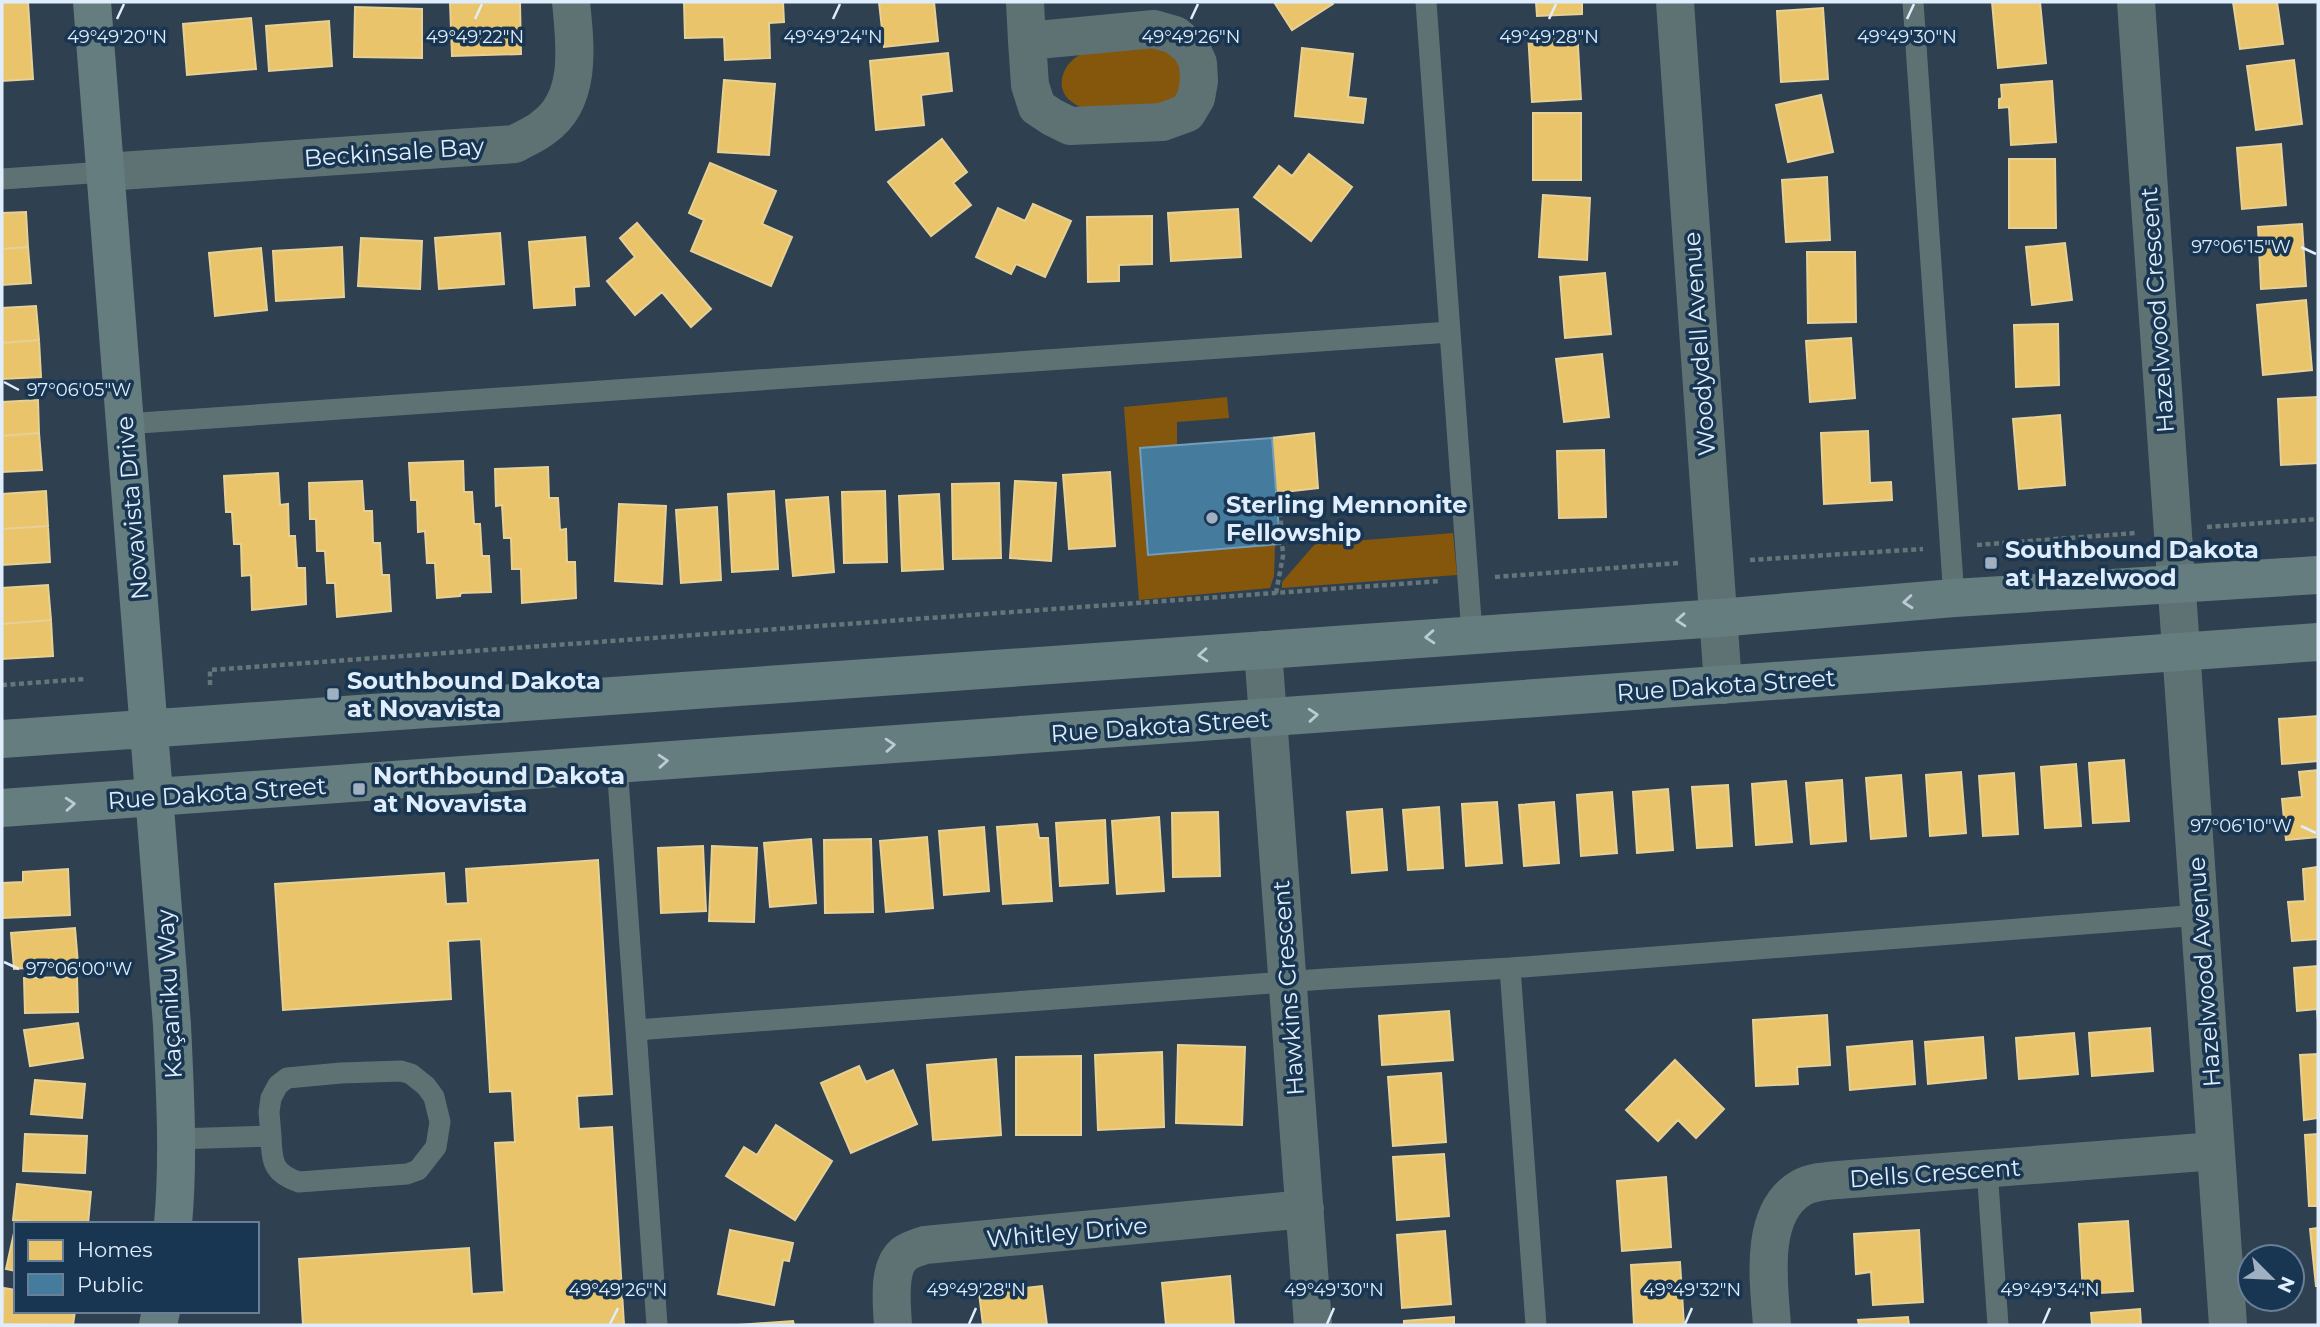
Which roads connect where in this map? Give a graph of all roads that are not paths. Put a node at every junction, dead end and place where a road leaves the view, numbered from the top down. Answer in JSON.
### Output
{"nodes":[{"id":1,"x":92,"y":2,"type":"edge"},
{"id":2,"x":571,"y":2,"type":"edge"},
{"id":3,"x":1025,"y":2,"type":"edge"},
{"id":4,"x":1426,"y":2,"type":"edge"},
{"id":5,"x":1675,"y":2,"type":"edge"},
{"id":6,"x":1913,"y":2,"type":"edge"},
{"id":7,"x":2136,"y":2,"type":"edge"},
{"id":8,"x":1027,"y":41,"type":"dead end"},
{"id":9,"x":105,"y":172,"type":"junction"},
{"id":10,"x":2,"y":179,"type":"edge"},
{"id":11,"x":1450,"y":332,"type":"junction"},
{"id":12,"x":125,"y":424,"type":"junction"},
{"id":13,"x":2318,"y":575,"type":"edge"},
{"id":14,"x":1954,"y":598,"type":"junction"},
{"id":15,"x":1718,"y":618,"type":"junction"},
{"id":16,"x":2179,"y":619,"type":"junction"},
{"id":17,"x":1472,"y":634,"type":"junction"},
{"id":18,"x":2318,"y":642,"type":"edge"},
{"id":19,"x":1264,"y":650,"type":"junction"},
{"id":20,"x":1723,"y":685,"type":"junction"},
{"id":21,"x":1268,"y":718,"type":"junction"},
{"id":22,"x":2,"y":740,"type":"edge"},
{"id":23,"x":153,"y":763,"type":"junction"},
{"id":24,"x":617,"y":764,"type":"junction"},
{"id":25,"x":2,"y":808,"type":"edge"},
{"id":26,"x":2200,"y":915,"type":"junction"},
{"id":27,"x":1510,"y":968,"type":"junction"},
{"id":28,"x":1287,"y":982,"type":"junction"},
{"id":29,"x":636,"y":1030,"type":"junction"},
{"id":30,"x":271,"y":1136,"type":"junction"},
{"id":31,"x":176,"y":1139,"type":"junction"},
{"id":32,"x":2216,"y":1151,"type":"junction"},
{"id":33,"x":1987,"y":1168,"type":"junction"},
{"id":34,"x":1305,"y":1209,"type":"junction"},
{"id":35,"x":173,"y":1222,"type":"edge"},
{"id":36,"x":657,"y":1325,"type":"edge"},
{"id":37,"x":893,"y":1325,"type":"edge"},
{"id":38,"x":1313,"y":1325,"type":"edge"},
{"id":39,"x":1536,"y":1325,"type":"edge"},
{"id":40,"x":1772,"y":1325,"type":"edge"},
{"id":41,"x":1998,"y":1325,"type":"edge"},
{"id":42,"x":2228,"y":1325,"type":"edge"}],
"edges":[{"from":1,"to":9,"type":"main road","name":"Novavista Drive"},
{"from":2,"to":9,"type":"street","name":"Beckinsale Bay"},
{"from":3,"to":8,"type":"street"},
{"from":4,"to":11,"type":"lane"},
{"from":5,"to":15,"type":"street","name":"Woodydell Avenue"},
{"from":6,"to":14,"type":"lane"},
{"from":7,"to":16,"type":"street","name":"Hazelwood Crescent"},
{"from":9,"to":10,"type":"lane"},
{"from":9,"to":12,"type":"main road","name":"Novavista Drive"},
{"from":11,"to":12,"type":"lane"},
{"from":11,"to":17,"type":"lane"},
{"from":12,"to":23,"type":"main road","name":"Novavista Drive"},
{"from":13,"to":16,"type":"main road","name":"Rue Dakota Street"},
{"from":14,"to":15,"type":"main road","name":"Rue Dakota Street","one_way":true},
{"from":14,"to":16,"type":"main road","name":"Rue Dakota Street"},
{"from":15,"to":17,"type":"main road","name":"Rue Dakota Street","one_way":true},
{"from":15,"to":20,"type":"street","name":"Woodydell Avenue"},
{"from":16,"to":18,"type":"main road","name":"Rue Dakota Street"},
{"from":16,"to":20,"type":"main road","name":"Rue Dakota Street"},
{"from":16,"to":26,"type":"street","name":"Hazelwood Avenue"},
{"from":17,"to":19,"type":"main road","name":"Rue Dakota Street","one_way":true},
{"from":19,"to":21,"type":"street","name":"Hawkins Crescent"},
{"from":19,"to":23,"type":"main road","name":"Rue Dakota Street","one_way":true},
{"from":21,"to":20,"type":"main road","name":"Rue Dakota Street","one_way":true},
{"from":24,"to":21,"type":"main road","name":"Rue Dakota Street","one_way":true},
{"from":21,"to":28,"type":"street","name":"Hawkins Crescent"},
{"from":22,"to":23,"type":"main road","name":"Rue Dakota Street"},
{"from":23,"to":24,"type":"main road","name":"Rue Dakota Street"},
{"from":25,"to":23,"type":"main road","name":"Rue Dakota Street","one_way":true},
{"from":23,"to":31,"type":"main road","name":"Kaçaniku Way"},
{"from":24,"to":29,"type":"lane"},
{"from":26,"to":27,"type":"lane"},
{"from":26,"to":32,"type":"street","name":"Hazelwood Avenue"},
{"from":27,"to":28,"type":"lane"},
{"from":27,"to":39,"type":"lane"},
{"from":28,"to":29,"type":"lane"},
{"from":28,"to":34,"type":"street","name":"Hawkins Crescent"},
{"from":29,"to":36,"type":"lane"},
{"from":30,"to":30,"type":"lane"},
{"from":30,"to":31,"type":"lane"},
{"from":31,"to":35,"type":"main road","name":"Kaçaniku Way"},
{"from":32,"to":33,"type":"street","name":"Dells Crescent"},
{"from":32,"to":42,"type":"street","name":"Hazelwood Avenue"},
{"from":33,"to":40,"type":"street","name":"Dells Crescent"},
{"from":33,"to":41,"type":"lane"},
{"from":34,"to":37,"type":"street","name":"Whitley Drive"},
{"from":34,"to":38,"type":"street","name":"Hawkins Crescent"}]}
